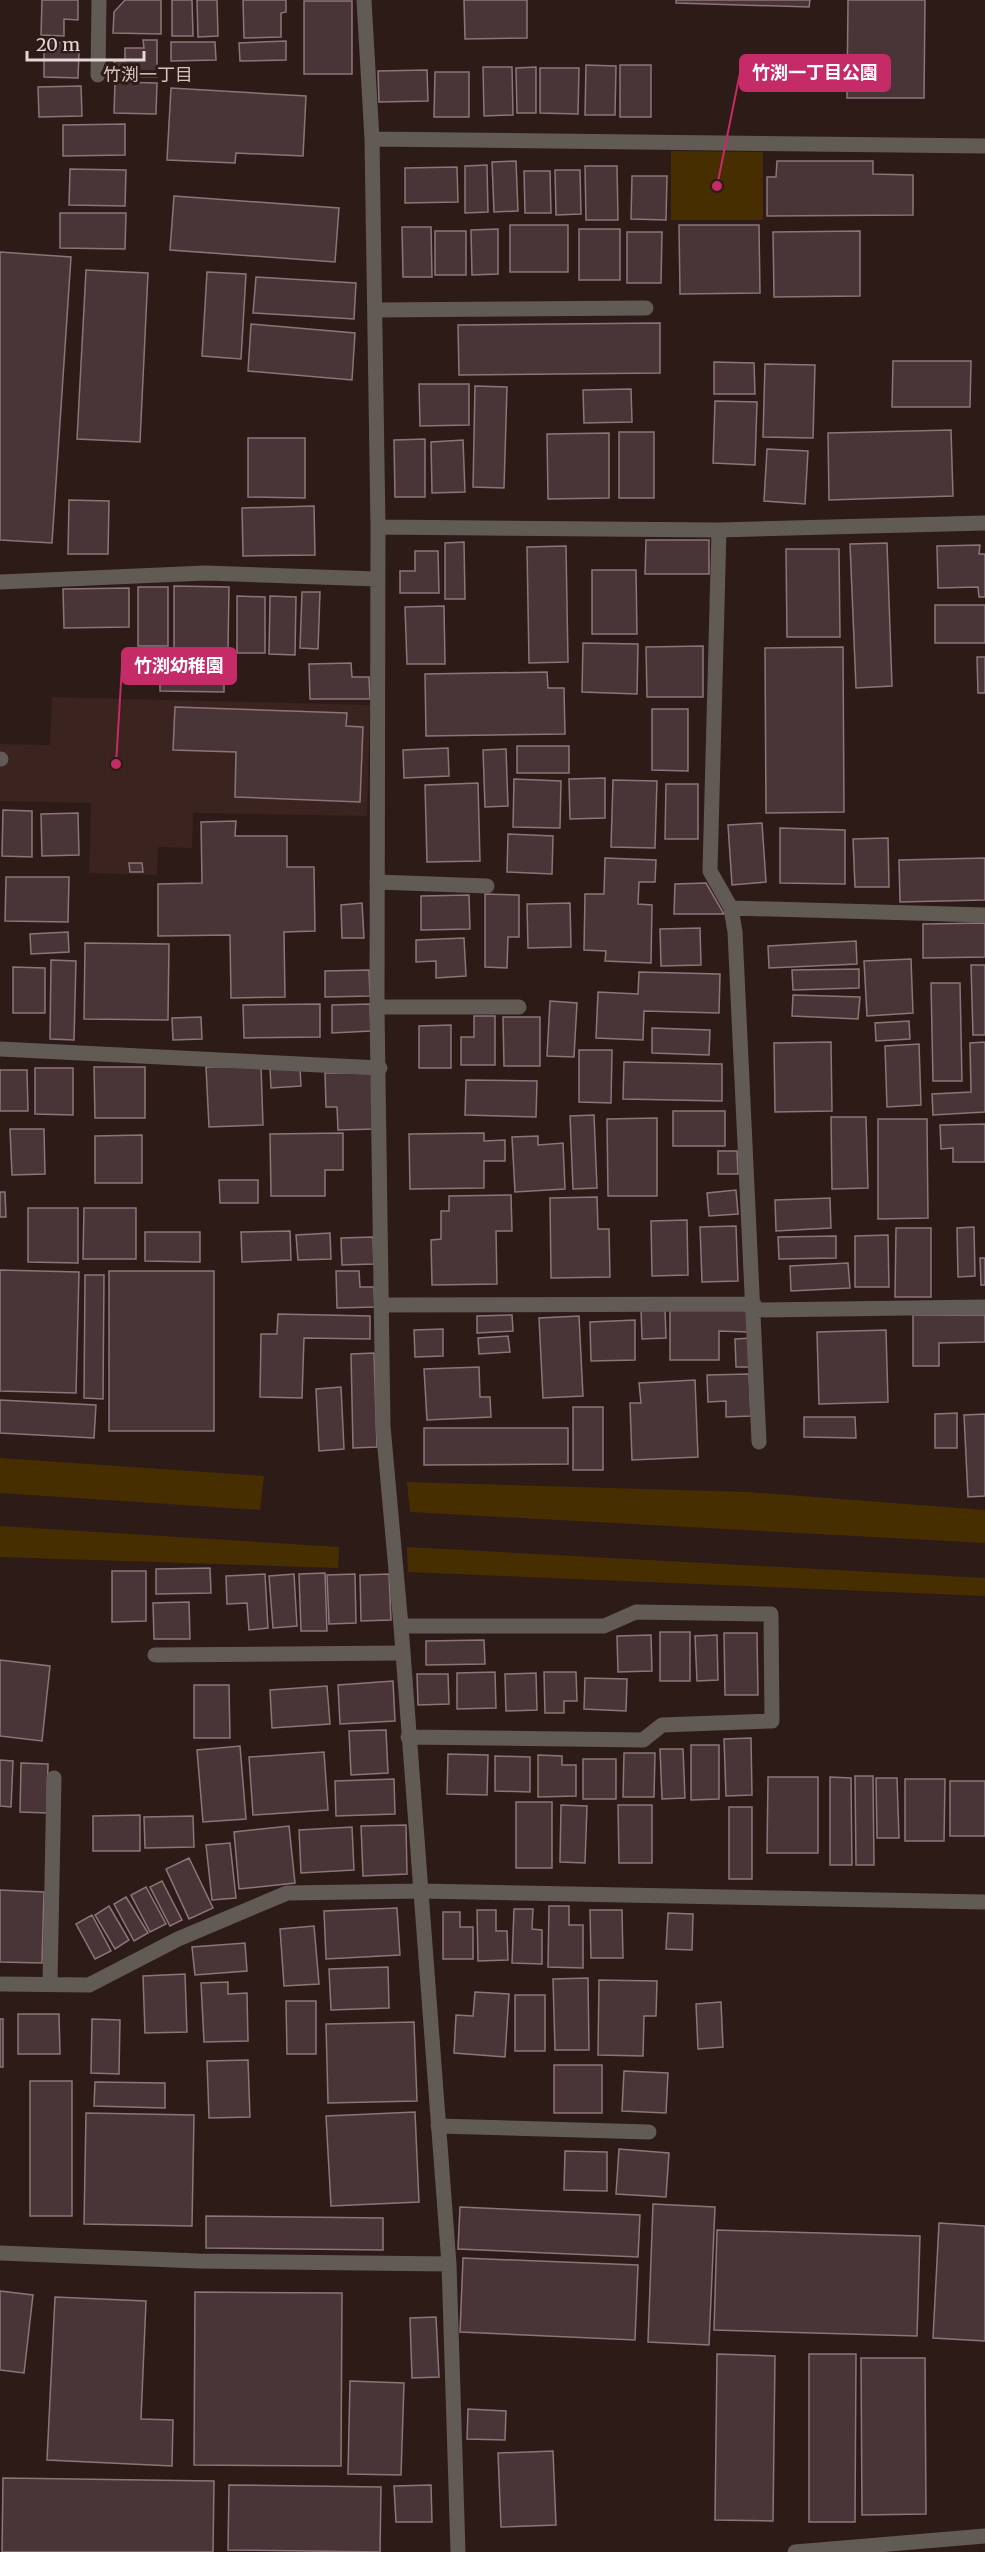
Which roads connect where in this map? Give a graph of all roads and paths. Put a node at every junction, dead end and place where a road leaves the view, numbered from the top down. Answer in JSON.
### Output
{"nodes":[{"id":1,"x":99,"y":0,"type":"edge"},
{"id":2,"x":364,"y":0,"type":"edge"},
{"id":3,"x":98,"y":75,"type":"dead end"},
{"id":4,"x":372,"y":139,"type":"junction"},
{"id":5,"x":985,"y":146,"type":"edge"},
{"id":6,"x":646,"y":308,"type":"dead end"},
{"id":7,"x":375,"y":310,"type":"junction"},
{"id":8,"x":985,"y":524,"type":"edge"},
{"id":9,"x":378,"y":527,"type":"junction"},
{"id":10,"x":719,"y":530,"type":"junction"},
{"id":11,"x":377,"y":579,"type":"junction"},
{"id":12,"x":0,"y":582,"type":"edge"},
{"id":13,"x":377,"y":882,"type":"junction"},
{"id":14,"x":487,"y":886,"type":"dead end"},
{"id":15,"x":731,"y":908,"type":"junction"},
{"id":16,"x":985,"y":915,"type":"edge"},
{"id":17,"x":377,"y":1007,"type":"junction"},
{"id":18,"x":519,"y":1007,"type":"dead end"},
{"id":19,"x":0,"y":1049,"type":"edge"},
{"id":20,"x":380,"y":1068,"type":"junction"},
{"id":21,"x":382,"y":1305,"type":"junction"},
{"id":22,"x":754,"y":1307,"type":"junction"},
{"id":23,"x":985,"y":1307,"type":"edge"},
{"id":24,"x":759,"y":1442,"type":"dead end"},
{"id":25,"x":401,"y":1626,"type":"junction"},
{"id":26,"x":403,"y":1653,"type":"junction"},
{"id":27,"x":155,"y":1655,"type":"dead end"},
{"id":28,"x":408,"y":1737,"type":"junction"},
{"id":29,"x":54,"y":1778,"type":"dead end"},
{"id":30,"x":420,"y":1892,"type":"junction"},
{"id":31,"x":985,"y":1902,"type":"edge"},
{"id":32,"x":0,"y":1984,"type":"edge"},
{"id":33,"x":50,"y":1984,"type":"junction"},
{"id":34,"x":438,"y":2126,"type":"junction"},
{"id":35,"x":649,"y":2132,"type":"dead end"},
{"id":36,"x":0,"y":2253,"type":"edge"},
{"id":37,"x":449,"y":2265,"type":"junction"},
{"id":38,"x":985,"y":2536,"type":"edge"},
{"id":39,"x":831,"y":2550,"type":"edge"},
{"id":40,"x":458,"y":2552,"type":"edge"},
{"id":41,"x":795,"y":2552,"type":"edge"}],
"edges":[{"from":1,"to":3,"type":"street"},
{"from":2,"to":4,"type":"street"},
{"from":4,"to":5,"type":"street"},
{"from":4,"to":7,"type":"street"},
{"from":6,"to":7,"type":"street"},
{"from":7,"to":9,"type":"street"},
{"from":8,"to":10,"type":"street"},
{"from":9,"to":10,"type":"street"},
{"from":9,"to":11,"type":"street"},
{"from":10,"to":15,"type":"street"},
{"from":11,"to":12,"type":"street"},
{"from":11,"to":13,"type":"street"},
{"from":13,"to":14,"type":"street"},
{"from":13,"to":17,"type":"street"},
{"from":15,"to":16,"type":"street"},
{"from":15,"to":22,"type":"street"},
{"from":17,"to":18,"type":"street"},
{"from":17,"to":20,"type":"street"},
{"from":19,"to":20,"type":"street"},
{"from":20,"to":21,"type":"street"},
{"from":21,"to":22,"type":"street"},
{"from":21,"to":25,"type":"street"},
{"from":22,"to":23,"type":"street"},
{"from":22,"to":24,"type":"street"},
{"from":25,"to":26,"type":"street"},
{"from":25,"to":28,"type":"street"},
{"from":26,"to":27,"type":"street"},
{"from":26,"to":28,"type":"street"},
{"from":28,"to":30,"type":"street"},
{"from":29,"to":33,"type":"street"},
{"from":30,"to":31,"type":"street"},
{"from":30,"to":33,"type":"street"},
{"from":30,"to":34,"type":"street"},
{"from":32,"to":33,"type":"street"},
{"from":34,"to":35,"type":"street"},
{"from":34,"to":37,"type":"street"},
{"from":36,"to":37,"type":"street"},
{"from":37,"to":40,"type":"street"},
{"from":38,"to":39,"type":"street"},
{"from":39,"to":41,"type":"street"}]}
